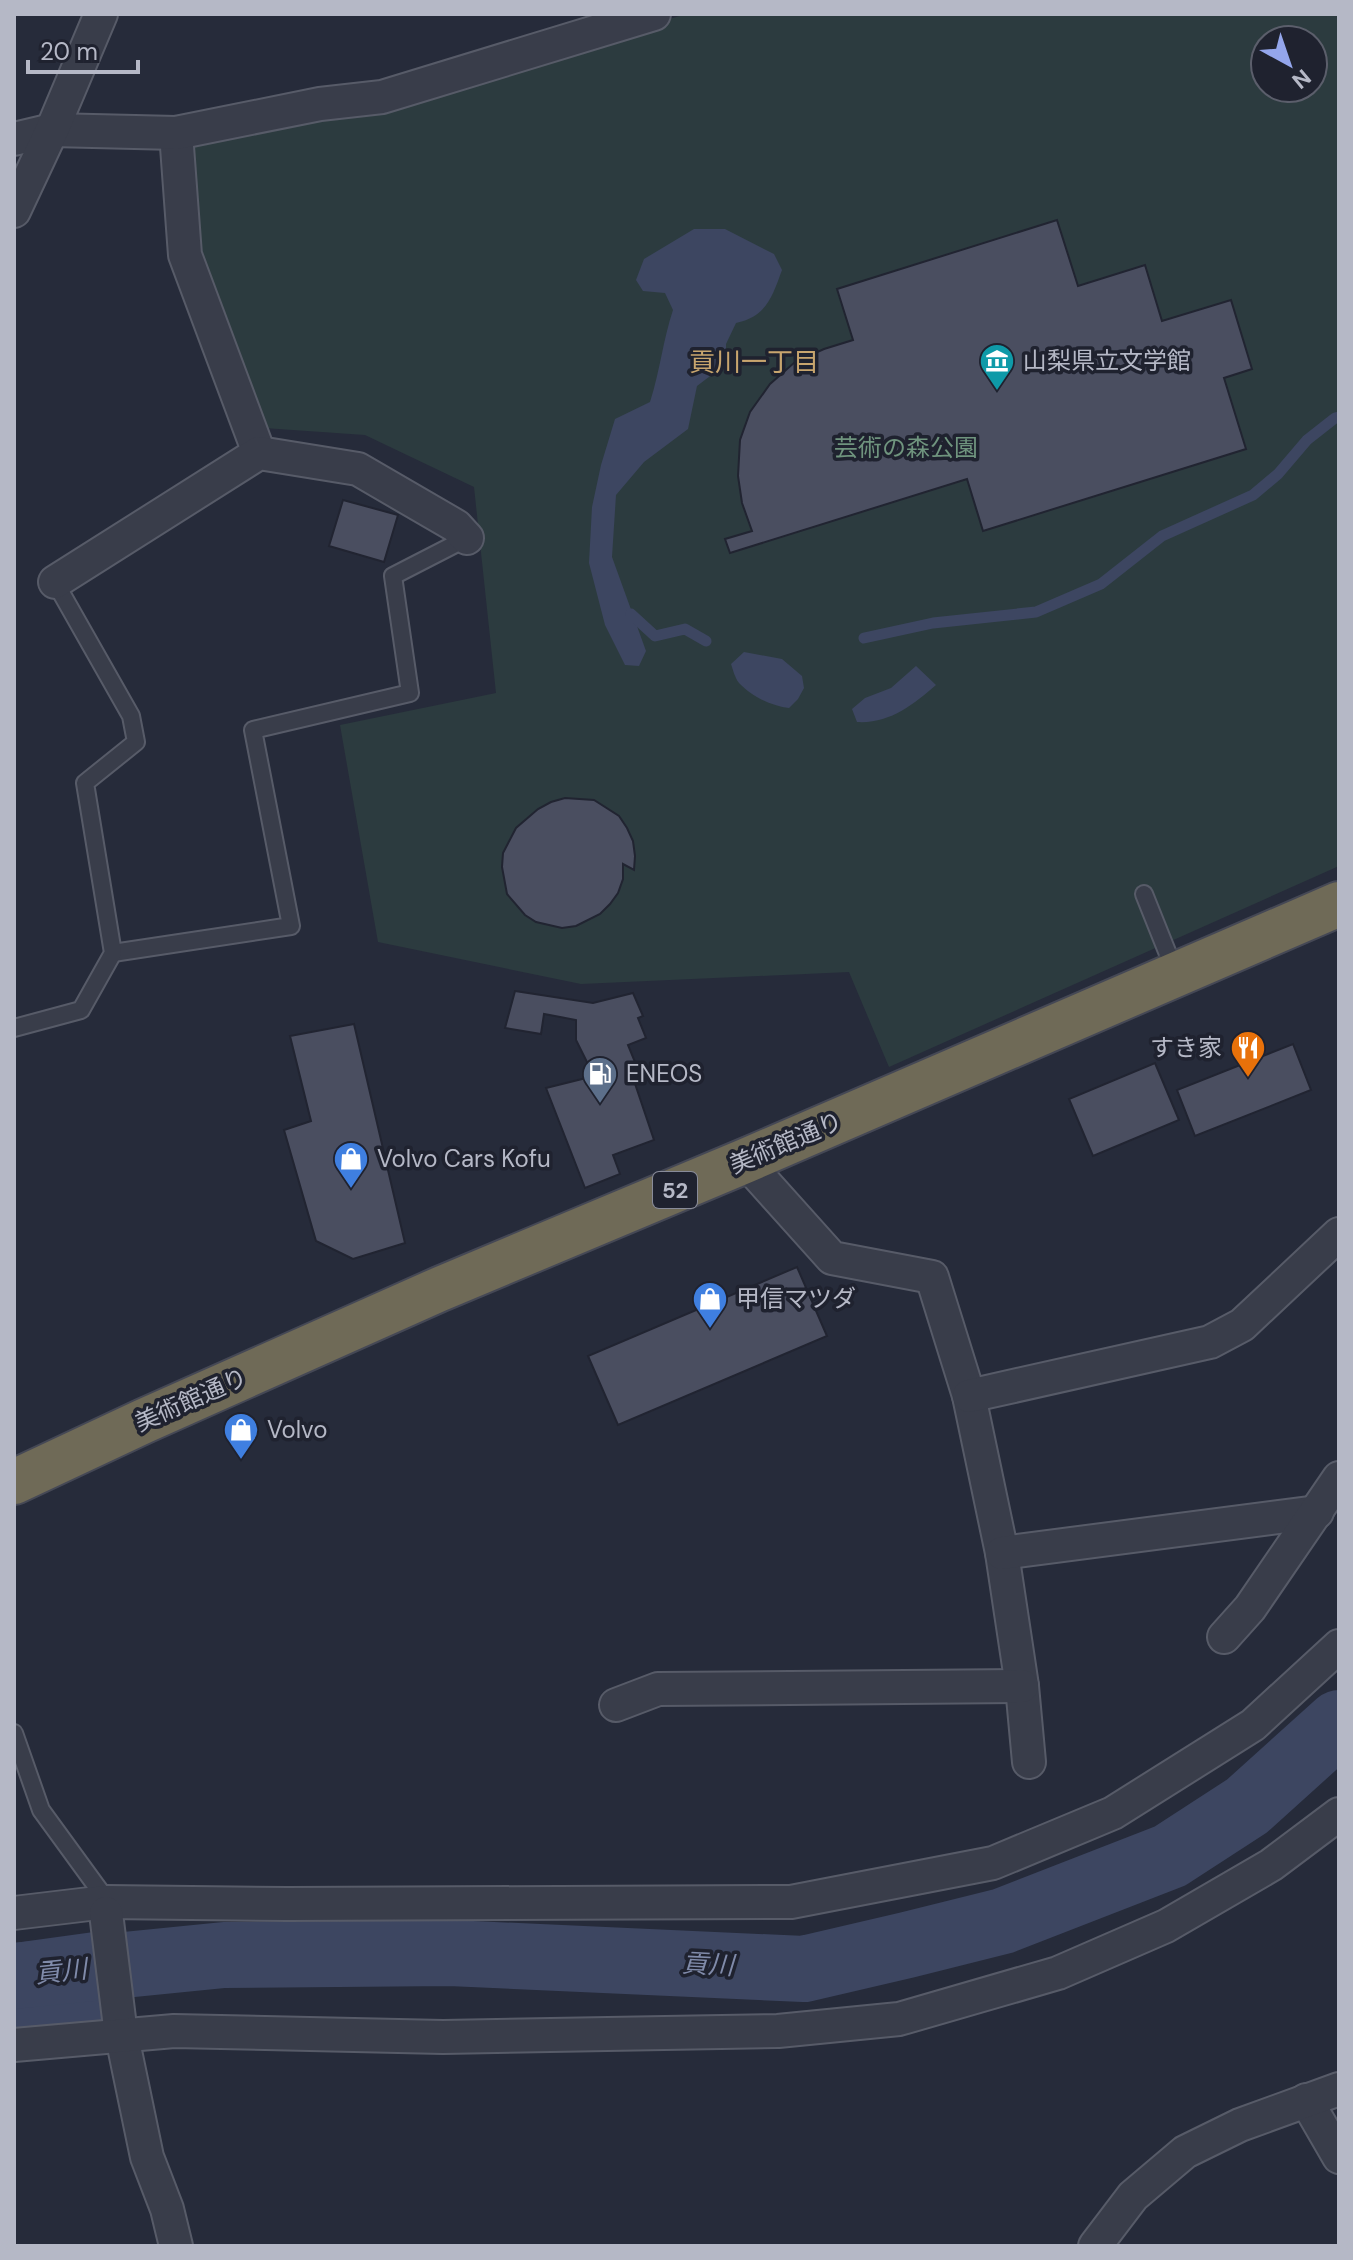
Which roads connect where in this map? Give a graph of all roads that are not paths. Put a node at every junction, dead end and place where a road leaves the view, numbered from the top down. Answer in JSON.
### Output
{"nodes":[{"id":1,"x":101,"y":14,"type":"edge"},
{"id":2,"x":654,"y":14,"type":"edge"},
{"id":3,"x":52,"y":130,"type":"junction"},
{"id":4,"x":176,"y":133,"type":"junction"},
{"id":5,"x":14,"y":139,"type":"edge"},
{"id":6,"x":14,"y":211,"type":"edge"},
{"id":7,"x":259,"y":453,"type":"junction"},
{"id":8,"x":467,"y":538,"type":"joint"},
{"id":9,"x":55,"y":582,"type":"joint"},
{"id":10,"x":1144,"y":894,"type":"dead end"},
{"id":11,"x":1339,"y":904,"type":"edge"},
{"id":12,"x":113,"y":953,"type":"junction"},
{"id":13,"x":1176,"y":974,"type":"junction"},
{"id":14,"x":14,"y":1028,"type":"edge"},
{"id":15,"x":745,"y":1161,"type":"junction"},
{"id":16,"x":1339,"y":1234,"type":"edge"},
{"id":17,"x":969,"y":1396,"type":"junction"},
{"id":18,"x":1339,"y":1478,"type":"edge"},
{"id":19,"x":14,"y":1482,"type":"edge"},
{"id":20,"x":1317,"y":1512,"type":"junction"},
{"id":21,"x":1002,"y":1553,"type":"junction"},
{"id":22,"x":1224,"y":1637,"type":"dead end"},
{"id":23,"x":1339,"y":1646,"type":"edge"},
{"id":24,"x":1022,"y":1686,"type":"junction"},
{"id":25,"x":616,"y":1705,"type":"dead end"},
{"id":26,"x":14,"y":1733,"type":"edge"},
{"id":27,"x":1029,"y":1762,"type":"dead end"},
{"id":28,"x":1339,"y":1814,"type":"edge"},
{"id":29,"x":106,"y":1908,"type":"junction"},
{"id":30,"x":14,"y":1913,"type":"edge"},
{"id":31,"x":121,"y":2031,"type":"junction"},
{"id":32,"x":14,"y":2045,"type":"edge"},
{"id":33,"x":1339,"y":2089,"type":"edge"},
{"id":34,"x":1306,"y":2100,"type":"junction"},
{"id":35,"x":1339,"y":2157,"type":"edge"},
{"id":36,"x":176,"y":2246,"type":"edge"},
{"id":37,"x":1095,"y":2246,"type":"edge"}],
"edges":[{"from":1,"to":3,"type":"street"},
{"from":2,"to":4,"type":"street"},
{"from":3,"to":4,"type":"street"},
{"from":3,"to":5,"type":"street"},
{"from":3,"to":6,"type":"street"},
{"from":4,"to":7,"type":"street"},
{"from":7,"to":8,"type":"street"},
{"from":7,"to":9,"type":"street"},
{"from":8,"to":12,"type":"lane"},
{"from":9,"to":12,"type":"lane"},
{"from":10,"to":13,"type":"lane"},
{"from":11,"to":13,"type":"highway","name":"美術館通り","number":"52"},
{"from":12,"to":14,"type":"lane"},
{"from":13,"to":15,"type":"highway","name":"美術館通り","number":"52"},
{"from":15,"to":17,"type":"street"},
{"from":15,"to":19,"type":"highway","name":"美術館通り","number":"52"},
{"from":16,"to":17,"type":"street"},
{"from":17,"to":21,"type":"street"},
{"from":18,"to":20,"type":"street"},
{"from":20,"to":21,"type":"street"},
{"from":20,"to":22,"type":"street"},
{"from":21,"to":24,"type":"street"},
{"from":23,"to":29,"type":"street"},
{"from":24,"to":25,"type":"street"},
{"from":24,"to":27,"type":"street"},
{"from":26,"to":29,"type":"lane"},
{"from":28,"to":31,"type":"street"},
{"from":29,"to":30,"type":"street"},
{"from":29,"to":31,"type":"street"},
{"from":31,"to":32,"type":"street"},
{"from":31,"to":36,"type":"street"},
{"from":33,"to":34,"type":"street"},
{"from":34,"to":35,"type":"street"},
{"from":34,"to":37,"type":"street"}]}
